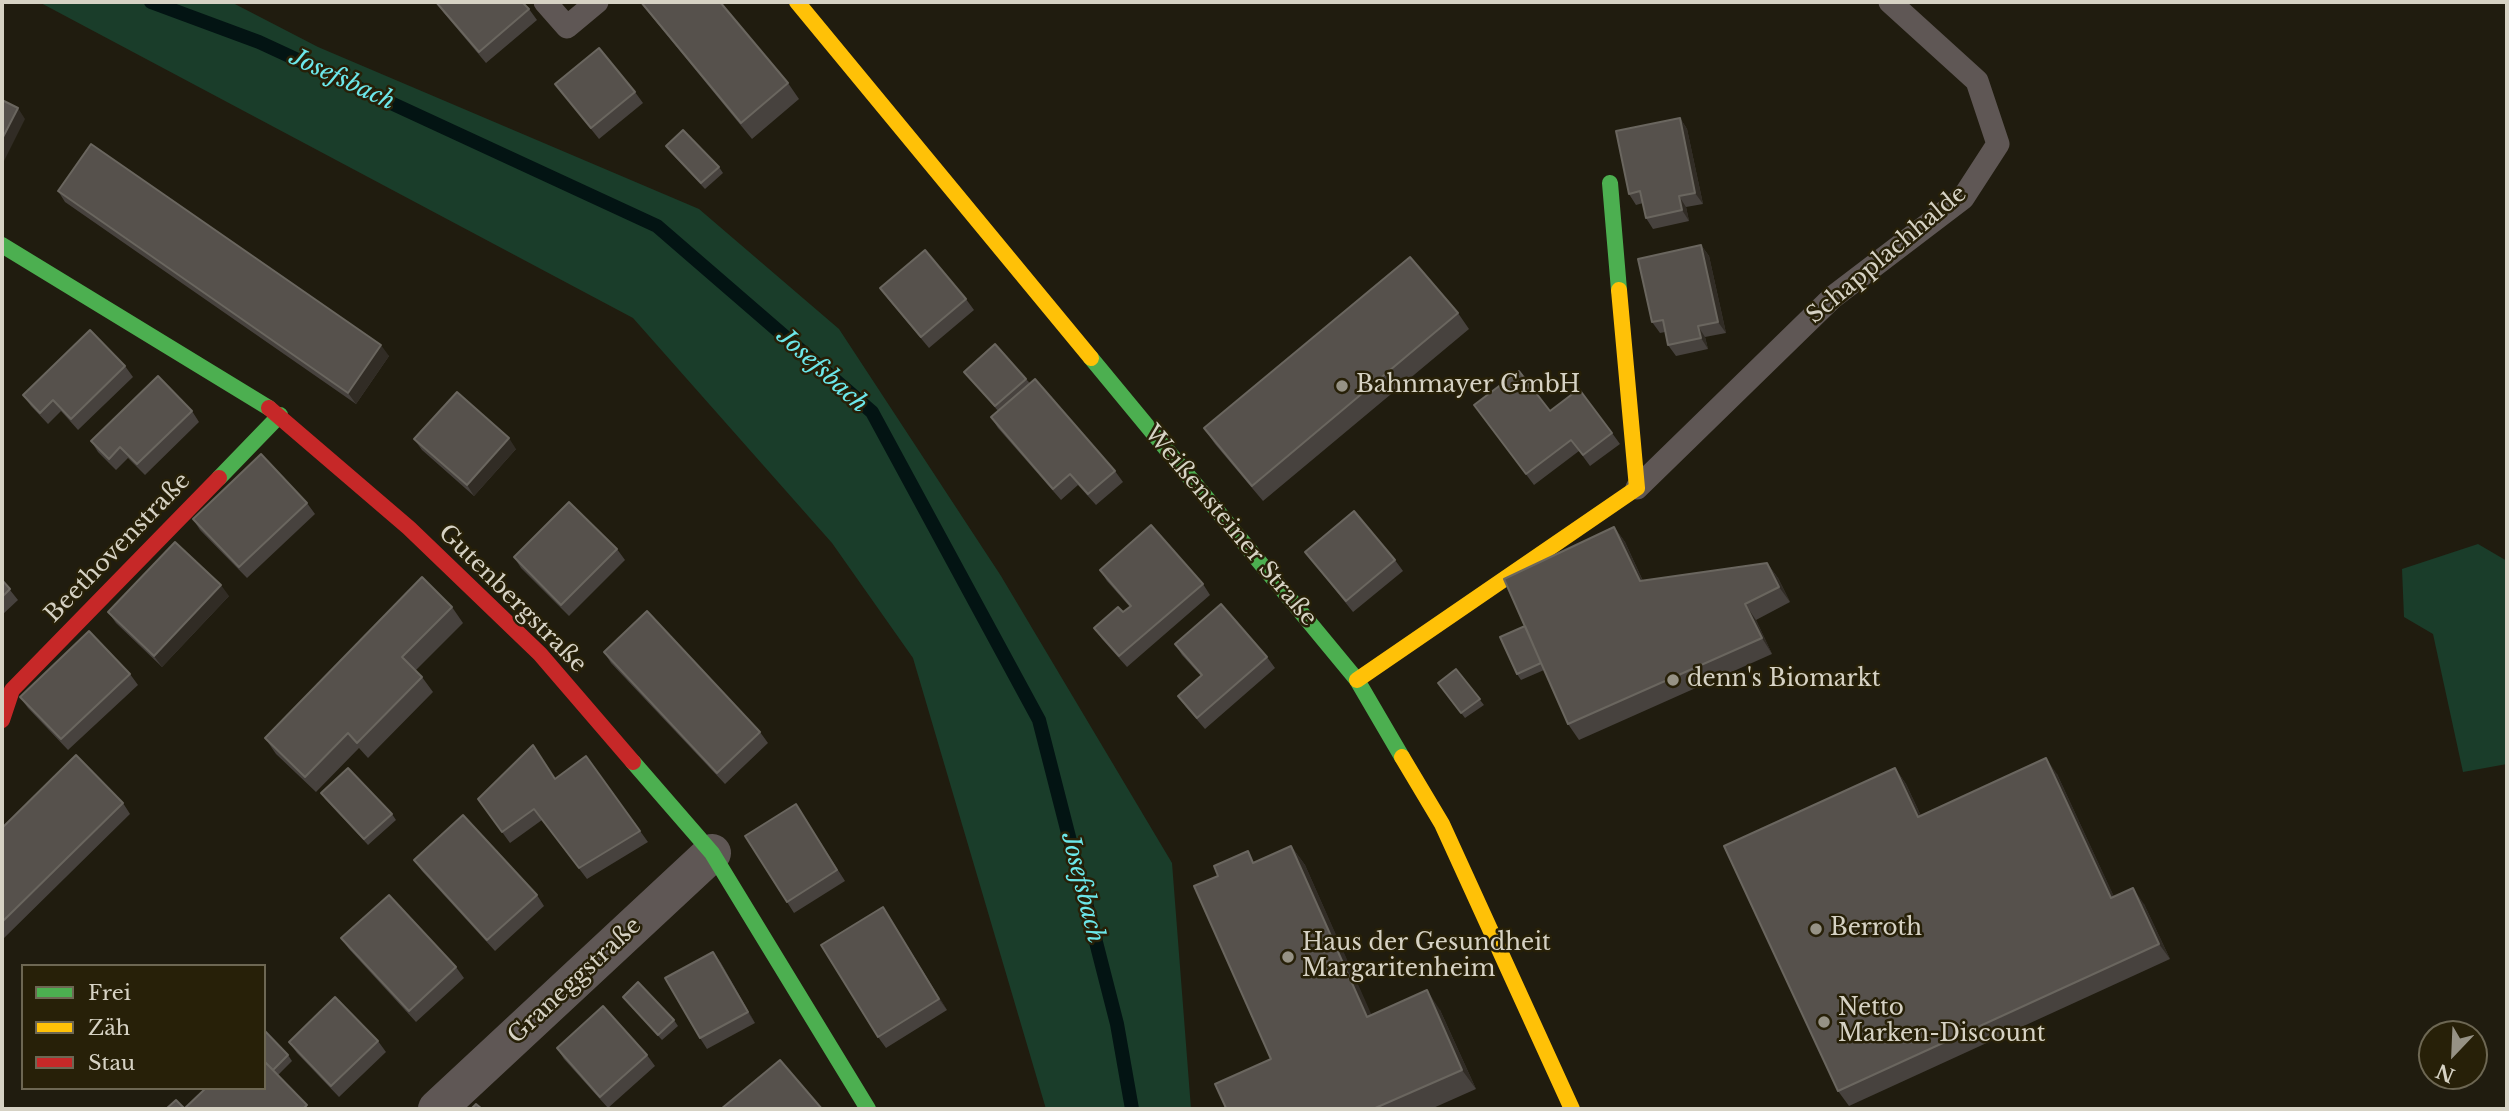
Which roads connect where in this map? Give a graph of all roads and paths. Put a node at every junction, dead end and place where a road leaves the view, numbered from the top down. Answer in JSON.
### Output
{"nodes":[{"id":1,"x":545,"y":2,"type":"edge"},
{"id":2,"x":597,"y":2,"type":"edge"},
{"id":3,"x":797,"y":2,"type":"edge"},
{"id":4,"x":1890,"y":2,"type":"edge"},
{"id":5,"x":1610,"y":183,"type":"dead end"},
{"id":6,"x":2,"y":245,"type":"edge"},
{"id":7,"x":280,"y":415,"type":"junction"},
{"id":8,"x":1637,"y":488,"type":"junction"},
{"id":9,"x":1357,"y":680,"type":"junction"},
{"id":10,"x":5,"y":697,"type":"edge"},
{"id":11,"x":712,"y":853,"type":"junction"},
{"id":12,"x":437,"y":1109,"type":"edge"},
{"id":13,"x":867,"y":1109,"type":"edge"},
{"id":14,"x":1572,"y":1109,"type":"edge"}],
"edges":[{"from":1,"to":2,"type":"lane"},
{"from":3,"to":9,"type":"street","name":"Weißensteiner Straße"},
{"from":4,"to":8,"type":"lane","name":"Schapplachhalde"},
{"from":5,"to":8,"type":"street"},
{"from":6,"to":7,"type":"street","name":"Gutenbergstraße"},
{"from":7,"to":10,"type":"street","name":"Beethovenstraße"},
{"from":7,"to":11,"type":"street","name":"Gutenbergstraße"},
{"from":8,"to":9,"type":"street","name":"Schapplachhalde"},
{"from":9,"to":14,"type":"street","name":"Weißensteiner Straße"},
{"from":11,"to":12,"type":"street","name":"Graneggstraße"},
{"from":11,"to":13,"type":"street","name":"Gutenbergstraße"}]}
